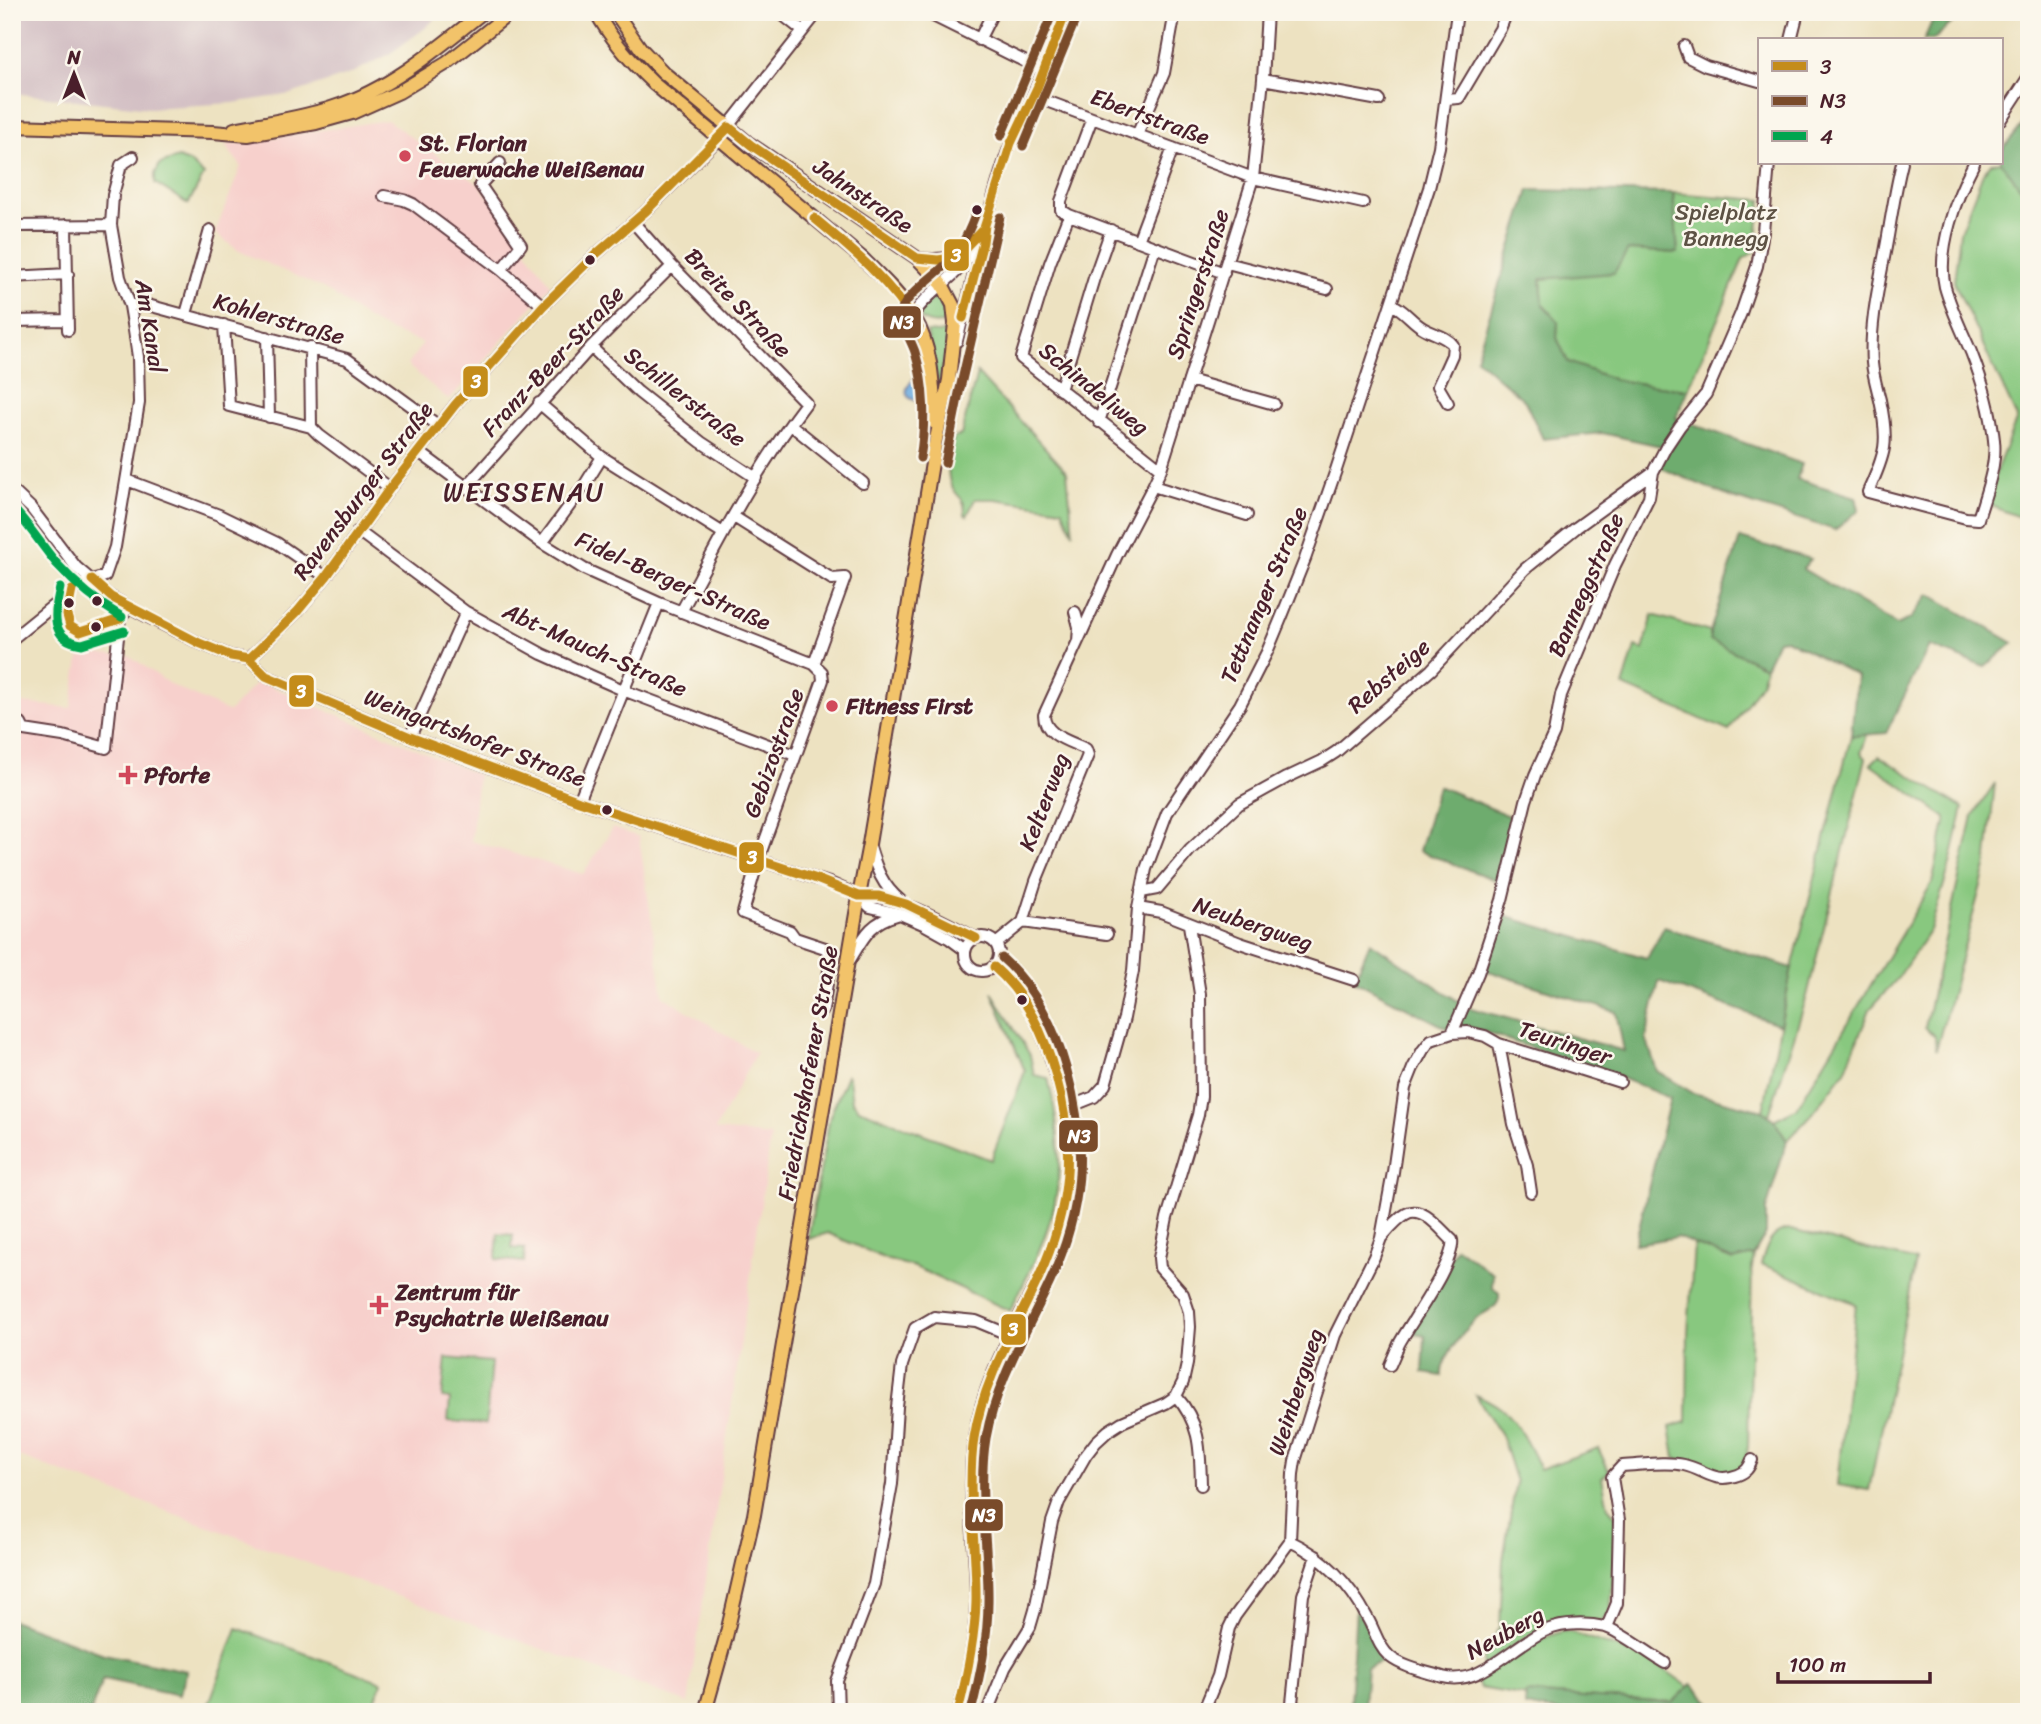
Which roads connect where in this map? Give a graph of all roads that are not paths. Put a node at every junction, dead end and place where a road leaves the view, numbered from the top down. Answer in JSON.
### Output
{"nodes":[{"id":1,"x":483,"y":12,"type":"edge"},
{"id":2,"x":511,"y":12,"type":"edge"},
{"id":3,"x":596,"y":12,"type":"edge"},
{"id":4,"x":615,"y":12,"type":"edge"},
{"id":5,"x":779,"y":12,"type":"edge"},
{"id":6,"x":818,"y":12,"type":"edge"},
{"id":7,"x":926,"y":12,"type":"edge"},
{"id":8,"x":993,"y":12,"type":"edge"},
{"id":9,"x":1066,"y":12,"type":"edge"},
{"id":10,"x":1175,"y":12,"type":"edge"},
{"id":11,"x":1266,"y":12,"type":"edge"},
{"id":12,"x":1457,"y":12,"type":"edge"},
{"id":13,"x":1514,"y":12,"type":"edge"},
{"id":14,"x":1798,"y":12,"type":"edge"},
{"id":15,"x":1505,"y":17,"type":"edge"},
{"id":16,"x":803,"y":31,"type":"junction"},
{"id":17,"x":1792,"y":38,"type":"edge"},
{"id":18,"x":979,"y":40,"type":"junction"},
{"id":19,"x":1684,"y":46,"type":"dead end"},
{"id":20,"x":1044,"y":71,"type":"junction"},
{"id":21,"x":2029,"y":76,"type":"edge"},
{"id":22,"x":1263,"y":79,"type":"junction"},
{"id":23,"x":1758,"y":81,"type":"edge"},
{"id":24,"x":1033,"y":96,"type":"junction"},
{"id":25,"x":1446,"y":99,"type":"junction"},
{"id":26,"x":1379,"y":100,"type":"dead end"},
{"id":27,"x":2002,"y":117,"type":"edge"},
{"id":28,"x":1092,"y":118,"type":"junction"},
{"id":29,"x":12,"y":126,"type":"edge"},
{"id":30,"x":729,"y":127,"type":"junction"},
{"id":31,"x":217,"y":132,"type":"junction"},
{"id":32,"x":1137,"y":135,"type":"junction"},
{"id":33,"x":718,"y":139,"type":"junction"},
{"id":34,"x":1173,"y":148,"type":"junction"},
{"id":35,"x":133,"y":157,"type":"dead end"},
{"id":36,"x":500,"y":163,"type":"dead end"},
{"id":37,"x":1769,"y":164,"type":"edge"},
{"id":38,"x":1902,"y":164,"type":"edge"},
{"id":39,"x":1974,"y":164,"type":"edge"},
{"id":40,"x":1253,"y":178,"type":"junction"},
{"id":41,"x":384,"y":196,"type":"dead end"},
{"id":42,"x":1363,"y":203,"type":"dead end"},
{"id":43,"x":1069,"y":215,"type":"junction"},
{"id":44,"x":633,"y":222,"type":"junction"},
{"id":45,"x":66,"y":225,"type":"junction"},
{"id":46,"x":111,"y":225,"type":"junction"},
{"id":47,"x":12,"y":226,"type":"edge"},
{"id":48,"x":984,"y":228,"type":"junction"},
{"id":49,"x":210,"y":230,"type":"dead end"},
{"id":50,"x":1111,"y":230,"type":"junction"},
{"id":51,"x":1138,"y":241,"type":"junction"},
{"id":52,"x":1155,"y":247,"type":"junction"},
{"id":53,"x":917,"y":258,"type":"junction"},
{"id":54,"x":672,"y":266,"type":"junction"},
{"id":55,"x":1225,"y":268,"type":"junction"},
{"id":56,"x":501,"y":270,"type":"junction"},
{"id":57,"x":68,"y":274,"type":"junction"},
{"id":58,"x":12,"y":277,"type":"edge"},
{"id":59,"x":942,"y":284,"type":"junction"},
{"id":60,"x":1327,"y":289,"type":"dead end"},
{"id":61,"x":1391,"y":304,"type":"junction"},
{"id":62,"x":130,"y":306,"type":"junction"},
{"id":63,"x":543,"y":306,"type":"junction"},
{"id":64,"x":186,"y":314,"type":"junction"},
{"id":65,"x":912,"y":315,"type":"junction"},
{"id":66,"x":12,"y":321,"type":"edge"},
{"id":67,"x":224,"y":326,"type":"junction"},
{"id":68,"x":267,"y":337,"type":"junction"},
{"id":69,"x":591,"y":346,"type":"junction"},
{"id":70,"x":310,"y":347,"type":"junction"},
{"id":71,"x":953,"y":356,"type":"junction"},
{"id":72,"x":1189,"y":380,"type":"junction"},
{"id":73,"x":1060,"y":390,"type":"junction"},
{"id":74,"x":1448,"y":402,"type":"dead end"},
{"id":75,"x":539,"y":403,"type":"junction"},
{"id":76,"x":1274,"y":404,"type":"dead end"},
{"id":77,"x":269,"y":417,"type":"junction"},
{"id":78,"x":1099,"y":422,"type":"junction"},
{"id":79,"x":791,"y":425,"type":"junction"},
{"id":80,"x":439,"y":426,"type":"junction"},
{"id":81,"x":311,"y":427,"type":"junction"},
{"id":82,"x":936,"y":439,"type":"junction"},
{"id":83,"x":419,"y":452,"type":"junction"},
{"id":84,"x":602,"y":457,"type":"junction"},
{"id":85,"x":1161,"y":469,"type":"junction"},
{"id":86,"x":1653,"y":472,"type":"junction"},
{"id":87,"x":756,"y":478,"type":"junction"},
{"id":88,"x":127,"y":480,"type":"junction"},
{"id":89,"x":863,"y":483,"type":"dead end"},
{"id":90,"x":467,"y":486,"type":"junction"},
{"id":91,"x":1153,"y":486,"type":"junction"},
{"id":92,"x":390,"y":488,"type":"junction"},
{"id":93,"x":12,"y":490,"type":"edge"},
{"id":94,"x":1247,"y":515,"type":"dead end"},
{"id":95,"x":734,"y":517,"type":"junction"},
{"id":96,"x":358,"y":531,"type":"junction"},
{"id":97,"x":723,"y":533,"type":"junction"},
{"id":98,"x":542,"y":543,"type":"junction"},
{"id":99,"x":1117,"y":555,"type":"joint"},
{"id":100,"x":326,"y":577,"type":"junction"},
{"id":101,"x":92,"y":580,"type":"junction"},
{"id":102,"x":659,"y":603,"type":"junction"},
{"id":103,"x":128,"y":607,"type":"junction"},
{"id":104,"x":466,"y":612,"type":"junction"},
{"id":105,"x":681,"y":612,"type":"junction"},
{"id":106,"x":1075,"y":612,"type":"dead end"},
{"id":107,"x":12,"y":639,"type":"edge"},
{"id":108,"x":1078,"y":641,"type":"junction"},
{"id":109,"x":249,"y":659,"type":"junction"},
{"id":110,"x":814,"y":664,"type":"junction"},
{"id":111,"x":623,"y":690,"type":"junction"},
{"id":112,"x":21,"y":724,"type":"dead end"},
{"id":113,"x":410,"y":737,"type":"junction"},
{"id":114,"x":795,"y":755,"type":"junction"},
{"id":115,"x":579,"y":801,"type":"junction"},
{"id":116,"x":869,"y":844,"type":"junction"},
{"id":117,"x":758,"y":860,"type":"junction"},
{"id":118,"x":1141,"y":892,"type":"junction"},
{"id":119,"x":859,"y":896,"type":"junction"},
{"id":120,"x":1138,"y":908,"type":"junction"},
{"id":121,"x":903,"y":909,"type":"junction"},
{"id":122,"x":1023,"y":922,"type":"junction"},
{"id":123,"x":1189,"y":925,"type":"junction"},
{"id":124,"x":1107,"y":934,"type":"dead end"},
{"id":125,"x":976,"y":938,"type":"junction"},
{"id":126,"x":996,"y":944,"type":"junction"},
{"id":127,"x":965,"y":950,"type":"junction"},
{"id":128,"x":847,"y":966,"type":"junction"},
{"id":129,"x":994,"y":967,"type":"junction"},
{"id":130,"x":1354,"y":980,"type":"dead end"},
{"id":131,"x":823,"y":1010,"type":"dead end"},
{"id":132,"x":1452,"y":1033,"type":"junction"},
{"id":133,"x":1499,"y":1044,"type":"junction"},
{"id":134,"x":1619,"y":1082,"type":"dead end"},
{"id":135,"x":1064,"y":1109,"type":"junction"},
{"id":136,"x":1531,"y":1192,"type":"dead end"},
{"id":137,"x":1381,"y":1238,"type":"junction"},
{"id":138,"x":1014,"y":1336,"type":"junction"},
{"id":139,"x":1390,"y":1365,"type":"dead end"},
{"id":140,"x":1176,"y":1396,"type":"junction"},
{"id":141,"x":1752,"y":1460,"type":"dead end"},
{"id":142,"x":1201,"y":1485,"type":"dead end"},
{"id":143,"x":1290,"y":1542,"type":"junction"},
{"id":144,"x":1316,"y":1556,"type":"junction"},
{"id":145,"x":1606,"y":1627,"type":"junction"},
{"id":146,"x":1665,"y":1663,"type":"dead end"},
{"id":147,"x":705,"y":1712,"type":"edge"},
{"id":148,"x":838,"y":1712,"type":"edge"},
{"id":149,"x":958,"y":1712,"type":"edge"},
{"id":150,"x":987,"y":1712,"type":"edge"},
{"id":151,"x":1203,"y":1712,"type":"edge"},
{"id":152,"x":1300,"y":1712,"type":"edge"}],
"edges":[{"from":1,"to":31,"type":"main road"},
{"from":2,"to":31,"type":"main road"},
{"from":3,"to":33,"type":"main road","name":"Jahnstraße"},
{"from":4,"to":30,"type":"main road","name":"Jahnstraße"},
{"from":5,"to":16,"type":"street"},
{"from":6,"to":16,"type":"street"},
{"from":7,"to":18,"type":"street"},
{"from":8,"to":18,"type":"street"},
{"from":9,"to":20,"type":"street"},
{"from":10,"to":32,"type":"street"},
{"from":11,"to":22,"type":"street","name":"Springerstraße"},
{"from":12,"to":25,"type":"street","name":"Tettnanger Straße"},
{"from":13,"to":15,"type":"street"},
{"from":14,"to":17,"type":"street"},
{"from":15,"to":25,"type":"street"},
{"from":16,"to":30,"type":"street"},
{"from":18,"to":20,"type":"street"},
{"from":19,"to":23,"type":"street"},
{"from":20,"to":24,"type":"street"},
{"from":21,"to":27,"type":"street"},
{"from":22,"to":26,"type":"street"},
{"from":22,"to":40,"type":"street","name":"Springerstraße"},
{"from":24,"to":28,"type":"street","name":"Ebertstraße"},
{"from":24,"to":48,"type":"street"},
{"from":25,"to":61,"type":"street","name":"Tettnanger Straße"},
{"from":28,"to":32,"type":"street","name":"Ebertstraße"},
{"from":28,"to":43,"type":"street"},
{"from":29,"to":31,"type":"main road"},
{"from":30,"to":33,"type":"street"},
{"from":30,"to":53,"type":"main road","name":"Jahnstraße"},
{"from":32,"to":34,"type":"street","name":"Ebertstraße"},
{"from":33,"to":44,"type":"street","name":"Ravensburger Straße"},
{"from":33,"to":65,"type":"main road","name":"Jahnstraße"},
{"from":34,"to":40,"type":"street","name":"Ebertstraße"},
{"from":34,"to":51,"type":"street"},
{"from":35,"to":46,"type":"street","name":"Am Kanal"},
{"from":36,"to":56,"type":"street"},
{"from":37,"to":86,"type":"street","name":"Banneggstraße"},
{"from":38,"to":39,"type":"street"},
{"from":40,"to":42,"type":"street","name":"Ebertstraße"},
{"from":40,"to":55,"type":"street","name":"Springerstraße"},
{"from":41,"to":56,"type":"street"},
{"from":43,"to":50,"type":"street"},
{"from":43,"to":73,"type":"street","name":"Schindeliweg"},
{"from":44,"to":54,"type":"street","name":"Breite Straße"},
{"from":44,"to":63,"type":"street","name":"Ravensburger Straße"},
{"from":45,"to":46,"type":"street"},
{"from":45,"to":47,"type":"street"},
{"from":45,"to":57,"type":"street"},
{"from":46,"to":62,"type":"street","name":"Am Kanal"},
{"from":48,"to":53,"type":"street"},
{"from":48,"to":59,"type":"street"},
{"from":48,"to":71,"type":"street"},
{"from":49,"to":64,"type":"street"},
{"from":50,"to":51,"type":"street"},
{"from":50,"to":73,"type":"street"},
{"from":51,"to":52,"type":"street"},
{"from":52,"to":55,"type":"street"},
{"from":52,"to":78,"type":"street"},
{"from":53,"to":59,"type":"main road","name":"Jahnstraße"},
{"from":54,"to":69,"type":"street","name":"Franz-Beer-Straße"},
{"from":54,"to":79,"type":"street","name":"Breite Straße"},
{"from":55,"to":60,"type":"street"},
{"from":55,"to":72,"type":"street","name":"Springerstraße"},
{"from":56,"to":63,"type":"street"},
{"from":57,"to":58,"type":"street"},
{"from":57,"to":66,"type":"street"},
{"from":59,"to":65,"type":"street"},
{"from":59,"to":71,"type":"main road","name":"Jahnstraße"},
{"from":61,"to":74,"type":"street"},
{"from":61,"to":118,"type":"street","name":"Tettnanger Straße"},
{"from":62,"to":64,"type":"street","name":"Kohlerstraße"},
{"from":62,"to":88,"type":"street","name":"Am Kanal"},
{"from":63,"to":80,"type":"street","name":"Ravensburger Straße"},
{"from":64,"to":67,"type":"street","name":"Kohlerstraße"},
{"from":65,"to":82,"type":"main road","name":"Friedrichshafener Straße"},
{"from":67,"to":68,"type":"street","name":"Kohlerstraße"},
{"from":67,"to":77,"type":"street"},
{"from":68,"to":70,"type":"street","name":"Kohlerstraße"},
{"from":68,"to":77,"type":"street"},
{"from":69,"to":75,"type":"street","name":"Franz-Beer-Straße"},
{"from":69,"to":87,"type":"street","name":"Schillerstraße"},
{"from":70,"to":80,"type":"street","name":"Kohlerstraße"},
{"from":70,"to":81,"type":"street"},
{"from":71,"to":82,"type":"main road","name":"Friedrichshafener Straße"},
{"from":72,"to":76,"type":"street"},
{"from":72,"to":85,"type":"street","name":"Springerstraße"},
{"from":73,"to":78,"type":"street","name":"Schindeliweg"},
{"from":75,"to":84,"type":"street"},
{"from":75,"to":90,"type":"street","name":"Franz-Beer-Straße"},
{"from":77,"to":81,"type":"street"},
{"from":78,"to":85,"type":"street","name":"Schindeliweg"},
{"from":79,"to":87,"type":"street"},
{"from":79,"to":89,"type":"street"},
{"from":80,"to":83,"type":"street","name":"Ravensburger Straße"},
{"from":81,"to":92,"type":"street"},
{"from":82,"to":116,"type":"main road","name":"Friedrichshafener Straße"},
{"from":83,"to":90,"type":"street","name":"Fidel-Berger-Straße"},
{"from":83,"to":92,"type":"street","name":"Ravensburger Straße"},
{"from":84,"to":97,"type":"street"},
{"from":84,"to":98,"type":"street"},
{"from":85,"to":91,"type":"street","name":"Springerstraße"},
{"from":86,"to":118,"type":"street","name":"Rebsteige"},
{"from":86,"to":132,"type":"street","name":"Banneggstraße"},
{"from":87,"to":95,"type":"street"},
{"from":88,"to":100,"type":"street"},
{"from":88,"to":101,"type":"street","name":"Am Kanal"},
{"from":90,"to":98,"type":"street","name":"Fidel-Berger-Straße"},
{"from":91,"to":94,"type":"street"},
{"from":91,"to":99,"type":"street","name":"Springerstraße"},
{"from":92,"to":96,"type":"street","name":"Ravensburger Straße"},
{"from":93,"to":101,"type":"street","name":"Weingartshofer Straße"},
{"from":95,"to":97,"type":"street"},
{"from":95,"to":110,"type":"street"},
{"from":96,"to":100,"type":"street","name":"Ravensburger Straße"},
{"from":96,"to":104,"type":"street","name":"Abt-Mauch-Straße"},
{"from":97,"to":105,"type":"street"},
{"from":98,"to":102,"type":"street","name":"Fidel-Berger-Straße"},
{"from":99,"to":108,"type":"street","name":"Kelterweg"},
{"from":100,"to":109,"type":"street","name":"Ravensburger Straße"},
{"from":101,"to":103,"type":"street","name":"Weingartshofer Straße"},
{"from":101,"to":107,"type":"street"},
{"from":102,"to":105,"type":"street","name":"Fidel-Berger-Straße"},
{"from":102,"to":111,"type":"street"},
{"from":103,"to":109,"type":"street","name":"Weingartshofer Straße"},
{"from":103,"to":112,"type":"street"},
{"from":104,"to":111,"type":"street","name":"Abt-Mauch-Straße"},
{"from":104,"to":113,"type":"street"},
{"from":105,"to":110,"type":"street","name":"Fidel-Berger-Straße"},
{"from":106,"to":108,"type":"street"},
{"from":108,"to":122,"type":"street","name":"Kelterweg"},
{"from":109,"to":113,"type":"street","name":"Weingartshofer Straße"},
{"from":110,"to":114,"type":"street","name":"Gebizostraße"},
{"from":111,"to":114,"type":"street","name":"Abt-Mauch-Straße"},
{"from":111,"to":115,"type":"street"},
{"from":113,"to":115,"type":"street","name":"Weingartshofer Straße"},
{"from":114,"to":117,"type":"street","name":"Gebizostraße"},
{"from":115,"to":117,"type":"street","name":"Weingartshofer Straße"},
{"from":116,"to":119,"type":"main road","name":"Friedrichshafener Straße"},
{"from":116,"to":121,"type":"street"},
{"from":117,"to":119,"type":"street","name":"Weingartshofer Straße"},
{"from":117,"to":131,"type":"street","name":"Gebizostraße"},
{"from":118,"to":120,"type":"street","name":"Tettnanger Straße"},
{"from":119,"to":121,"type":"street"},
{"from":119,"to":128,"type":"main road","name":"Friedrichshafener Straße"},
{"from":120,"to":123,"type":"street","name":"Neubergweg"},
{"from":120,"to":135,"type":"street","name":"Tettnanger Straße"},
{"from":121,"to":125,"type":"street"},
{"from":121,"to":127,"type":"street"},
{"from":121,"to":128,"type":"street"},
{"from":122,"to":124,"type":"street"},
{"from":122,"to":126,"type":"street"},
{"from":123,"to":130,"type":"street","name":"Neubergweg"},
{"from":123,"to":140,"type":"street"},
{"from":125,"to":126,"type":"street"},
{"from":125,"to":127,"type":"street"},
{"from":126,"to":129,"type":"street"},
{"from":127,"to":129,"type":"street"},
{"from":128,"to":147,"type":"main road","name":"Friedrichshafener Straße"},
{"from":129,"to":135,"type":"street"},
{"from":132,"to":133,"type":"street"},
{"from":132,"to":137,"type":"street","name":"Weinbergweg"},
{"from":133,"to":134,"type":"street","name":"Teuringer"},
{"from":133,"to":136,"type":"street"},
{"from":135,"to":138,"type":"street"},
{"from":137,"to":139,"type":"street","name":"Weinbergweg"},
{"from":137,"to":143,"type":"street","name":"Weinbergweg"},
{"from":138,"to":148,"type":"street"},
{"from":138,"to":149,"type":"street"},
{"from":140,"to":142,"type":"street"},
{"from":140,"to":150,"type":"street"},
{"from":141,"to":145,"type":"street"},
{"from":143,"to":144,"type":"street","name":"Neuberg"},
{"from":143,"to":151,"type":"street"},
{"from":144,"to":145,"type":"street","name":"Neuberg"},
{"from":144,"to":152,"type":"street"},
{"from":145,"to":146,"type":"street","name":"Neuberg"}]}
